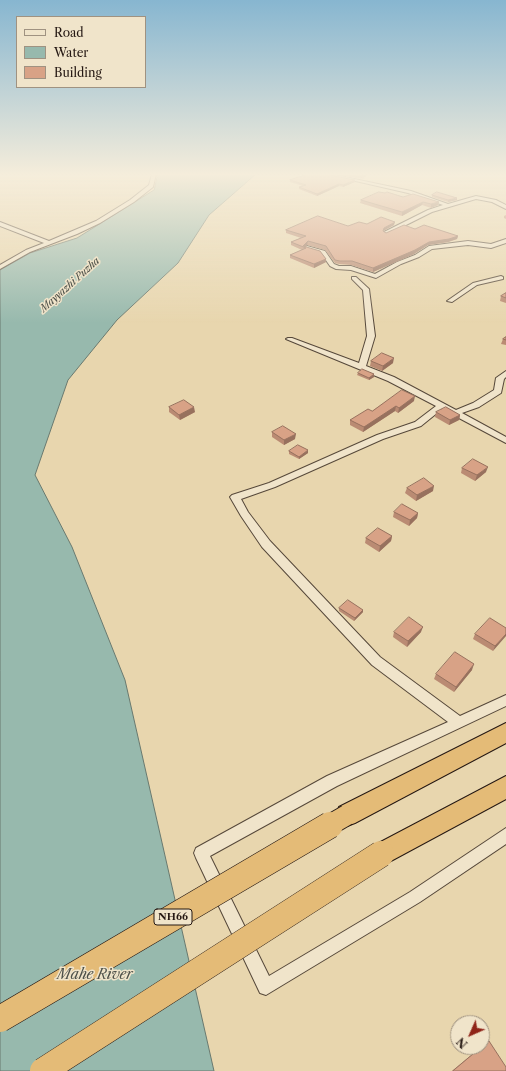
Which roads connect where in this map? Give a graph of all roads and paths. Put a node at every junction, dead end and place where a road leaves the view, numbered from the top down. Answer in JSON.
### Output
{"nodes":[{"id":1,"x":0,"y":224,"type":"edge"},
{"id":2,"x":93,"y":224,"type":"edge"},
{"id":3,"x":403,"y":224,"type":"edge"},
{"id":4,"x":386,"y":232,"type":"edge"},
{"id":5,"x":506,"y":241,"type":"edge"},
{"id":6,"x":49,"y":243,"type":"junction"},
{"id":7,"x":307,"y":248,"type":"edge"},
{"id":8,"x":0,"y":267,"type":"edge"},
{"id":9,"x":354,"y":278,"type":"dead end"},
{"id":10,"x":504,"y":278,"type":"edge"},
{"id":11,"x":450,"y":301,"type":"dead end"},
{"id":12,"x":290,"y":339,"type":"dead end"},
{"id":13,"x":362,"y":367,"type":"junction"},
{"id":14,"x":506,"y":373,"type":"edge"},
{"id":15,"x":441,"y":406,"type":"junction"},
{"id":16,"x":455,"y":413,"type":"junction"},
{"id":17,"x":506,"y":440,"type":"edge"},
{"id":18,"x":506,"y":700,"type":"edge"},
{"id":19,"x":459,"y":723,"type":"junction"},
{"id":20,"x":506,"y":724,"type":"edge"},
{"id":21,"x":506,"y":732,"type":"edge"},
{"id":22,"x":486,"y":743,"type":"junction"},
{"id":23,"x":506,"y":787,"type":"edge"},
{"id":24,"x":506,"y":835,"type":"edge"},
{"id":25,"x":0,"y":1019,"type":"edge"},
{"id":26,"x":43,"y":1071,"type":"edge"}],
"edges":[{"from":1,"to":6,"type":"street"},
{"from":2,"to":6,"type":"street"},
{"from":3,"to":4,"type":"street"},
{"from":5,"to":7,"type":"street"},
{"from":6,"to":8,"type":"street"},
{"from":9,"to":13,"type":"street"},
{"from":10,"to":11,"type":"street"},
{"from":12,"to":13,"type":"street"},
{"from":13,"to":15,"type":"street"},
{"from":14,"to":16,"type":"street"},
{"from":15,"to":16,"type":"street"},
{"from":15,"to":19,"type":"street"},
{"from":16,"to":17,"type":"street"},
{"from":18,"to":19,"type":"street"},
{"from":19,"to":24,"type":"street"},
{"from":20,"to":22,"type":"highway"},
{"from":21,"to":22,"type":"highway","number":"NH66"},
{"from":22,"to":25,"type":"highway","number":"NH66","bridge":true},
{"from":23,"to":26,"type":"highway","bridge":true}]}
